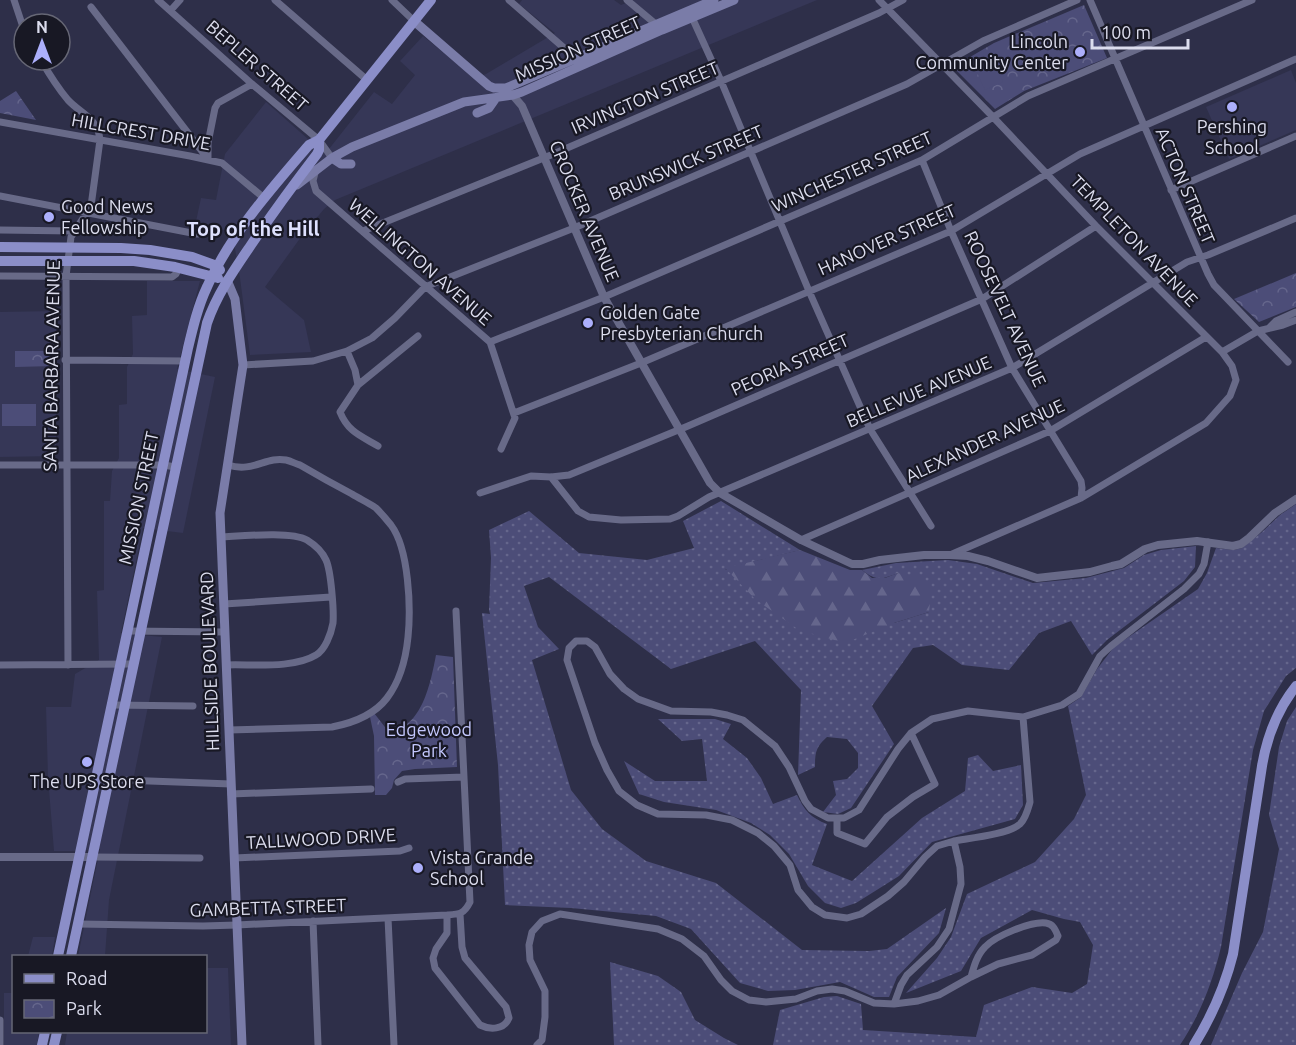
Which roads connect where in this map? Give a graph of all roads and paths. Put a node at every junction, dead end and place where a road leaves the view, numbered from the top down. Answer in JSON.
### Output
{"nodes":[{"id":1,"x":158,"y":0,"type":"edge"},
{"id":2,"x":180,"y":0,"type":"edge"},
{"id":3,"x":275,"y":0,"type":"edge"},
{"id":4,"x":392,"y":0,"type":"edge"},
{"id":5,"x":431,"y":0,"type":"edge"},
{"id":6,"x":509,"y":0,"type":"edge"},
{"id":7,"x":627,"y":0,"type":"edge"},
{"id":8,"x":714,"y":0,"type":"edge"},
{"id":9,"x":734,"y":0,"type":"edge"},
{"id":10,"x":879,"y":0,"type":"edge"},
{"id":11,"x":903,"y":0,"type":"edge"},
{"id":12,"x":1077,"y":0,"type":"edge"},
{"id":13,"x":1090,"y":0,"type":"edge"},
{"id":14,"x":1252,"y":0,"type":"edge"},
{"id":15,"x":91,"y":8,"type":"dead end"},
{"id":16,"x":887,"y":9,"type":"junction"},
{"id":17,"x":171,"y":10,"type":"junction"},
{"id":18,"x":690,"y":14,"type":"junction"},
{"id":19,"x":414,"y":21,"type":"junction"},
{"id":20,"x":659,"y":27,"type":"junction"},
{"id":21,"x":1116,"y":59,"type":"junction"},
{"id":22,"x":1296,"y":59,"type":"edge"},
{"id":23,"x":580,"y":61,"type":"junction"},
{"id":24,"x":941,"y":64,"type":"junction"},
{"id":25,"x":48,"y":72,"type":"edge"},
{"id":26,"x":367,"y":80,"type":"junction"},
{"id":27,"x":721,"y":81,"type":"junction"},
{"id":28,"x":252,"y":84,"type":"junction"},
{"id":29,"x":489,"y":86,"type":"junction"},
{"id":30,"x":510,"y":92,"type":"junction"},
{"id":31,"x":496,"y":98,"type":"junction"},
{"id":32,"x":464,"y":102,"type":"junction"},
{"id":33,"x":477,"y":113,"type":"dead end"},
{"id":34,"x":994,"y":118,"type":"junction"},
{"id":35,"x":0,"y":122,"type":"edge"},
{"id":36,"x":1143,"y":126,"type":"junction"},
{"id":37,"x":1296,"y":136,"type":"edge"},
{"id":38,"x":100,"y":140,"type":"junction"},
{"id":39,"x":319,"y":140,"type":"junction"},
{"id":40,"x":750,"y":152,"type":"junction"},
{"id":41,"x":332,"y":158,"type":"junction"},
{"id":42,"x":543,"y":158,"type":"junction"},
{"id":43,"x":208,"y":159,"type":"junction"},
{"id":44,"x":922,"y":160,"type":"junction"},
{"id":45,"x":351,"y":164,"type":"dead end"},
{"id":46,"x":316,"y":169,"type":"junction"},
{"id":47,"x":1047,"y":173,"type":"junction"},
{"id":48,"x":293,"y":188,"type":"junction"},
{"id":49,"x":1171,"y":190,"type":"junction"},
{"id":50,"x":0,"y":196,"type":"edge"},
{"id":51,"x":264,"y":198,"type":"junction"},
{"id":52,"x":277,"y":207,"type":"junction"},
{"id":53,"x":87,"y":213,"type":"junction"},
{"id":54,"x":1296,"y":218,"type":"edge"},
{"id":55,"x":780,"y":221,"type":"junction"},
{"id":56,"x":1096,"y":226,"type":"junction"},
{"id":57,"x":574,"y":228,"type":"junction"},
{"id":58,"x":0,"y":230,"type":"edge"},
{"id":59,"x":74,"y":231,"type":"junction"},
{"id":60,"x":363,"y":231,"type":"junction"},
{"id":61,"x":951,"y":231,"type":"junction"},
{"id":62,"x":197,"y":234,"type":"dead end"},
{"id":63,"x":0,"y":247,"type":"edge"},
{"id":64,"x":69,"y":247,"type":"junction"},
{"id":65,"x":1200,"y":258,"type":"junction"},
{"id":66,"x":0,"y":261,"type":"edge"},
{"id":67,"x":67,"y":261,"type":"junction"},
{"id":68,"x":218,"y":266,"type":"junction"},
{"id":69,"x":179,"y":268,"type":"junction"},
{"id":70,"x":0,"y":276,"type":"edge"},
{"id":71,"x":66,"y":276,"type":"junction"},
{"id":72,"x":212,"y":277,"type":"junction"},
{"id":73,"x":227,"y":280,"type":"junction"},
{"id":74,"x":1153,"y":282,"type":"junction"},
{"id":75,"x":425,"y":286,"type":"junction"},
{"id":76,"x":809,"y":291,"type":"junction"},
{"id":77,"x":604,"y":297,"type":"junction"},
{"id":78,"x":982,"y":299,"type":"junction"},
{"id":79,"x":1296,"y":312,"type":"edge"},
{"id":80,"x":1296,"y":320,"type":"edge"},
{"id":81,"x":1270,"y":328,"type":"junction"},
{"id":82,"x":1258,"y":331,"type":"junction"},
{"id":83,"x":418,"y":336,"type":"dead end"},
{"id":84,"x":1206,"y":337,"type":"junction"},
{"id":85,"x":490,"y":342,"type":"junction"},
{"id":86,"x":347,"y":351,"type":"junction"},
{"id":87,"x":1222,"y":352,"type":"junction"},
{"id":88,"x":65,"y":360,"type":"junction"},
{"id":89,"x":840,"y":360,"type":"junction"},
{"id":90,"x":186,"y":361,"type":"junction"},
{"id":91,"x":1288,"y":362,"type":"dead end"},
{"id":92,"x":641,"y":363,"type":"junction"},
{"id":93,"x":243,"y":365,"type":"junction"},
{"id":94,"x":1012,"y":368,"type":"junction"},
{"id":95,"x":358,"y":385,"type":"junction"},
{"id":96,"x":514,"y":413,"type":"junction"},
{"id":97,"x":870,"y":429,"type":"junction"},
{"id":98,"x":680,"y":430,"type":"junction"},
{"id":99,"x":1050,"y":431,"type":"junction"},
{"id":100,"x":378,"y":446,"type":"dead end"},
{"id":101,"x":501,"y":449,"type":"dead end"},
{"id":102,"x":0,"y":465,"type":"edge"},
{"id":103,"x":66,"y":465,"type":"junction"},
{"id":104,"x":164,"y":465,"type":"junction"},
{"id":105,"x":228,"y":465,"type":"junction"},
{"id":106,"x":176,"y":467,"type":"junction"},
{"id":107,"x":551,"y":477,"type":"junction"},
{"id":108,"x":1081,"y":481,"type":"junction"},
{"id":109,"x":1099,"y":487,"type":"junction"},
{"id":110,"x":480,"y":493,"type":"dead end"},
{"id":111,"x":720,"y":493,"type":"junction"},
{"id":112,"x":909,"y":493,"type":"junction"},
{"id":113,"x":1081,"y":498,"type":"junction"},
{"id":114,"x":1296,"y":499,"type":"edge"},
{"id":115,"x":931,"y":526,"type":"dead end"},
{"id":116,"x":221,"y":537,"type":"junction"},
{"id":117,"x":801,"y":540,"type":"junction"},
{"id":118,"x":1208,"y":542,"type":"junction"},
{"id":119,"x":950,"y":555,"type":"junction"},
{"id":120,"x":331,"y":597,"type":"junction"},
{"id":121,"x":224,"y":604,"type":"junction"},
{"id":122,"x":456,"y":611,"type":"dead end"},
{"id":123,"x":127,"y":631,"type":"junction"},
{"id":124,"x":141,"y":631,"type":"junction"},
{"id":125,"x":225,"y":632,"type":"junction"},
{"id":126,"x":120,"y":664,"type":"junction"},
{"id":127,"x":134,"y":664,"type":"junction"},
{"id":128,"x":226,"y":664,"type":"junction"},
{"id":129,"x":0,"y":665,"type":"edge"},
{"id":130,"x":68,"y":665,"type":"junction"},
{"id":131,"x":1296,"y":687,"type":"edge"},
{"id":132,"x":111,"y":705,"type":"junction"},
{"id":133,"x":124,"y":706,"type":"junction"},
{"id":134,"x":193,"y":706,"type":"dead end"},
{"id":135,"x":1023,"y":717,"type":"junction"},
{"id":136,"x":229,"y":730,"type":"junction"},
{"id":137,"x":911,"y":733,"type":"junction"},
{"id":138,"x":464,"y":777,"type":"junction"},
{"id":139,"x":95,"y":779,"type":"junction"},
{"id":140,"x":108,"y":781,"type":"junction"},
{"id":141,"x":398,"y":782,"type":"dead end"},
{"id":142,"x":231,"y":789,"type":"junction"},
{"id":143,"x":371,"y":789,"type":"dead end"},
{"id":144,"x":837,"y":818,"type":"junction"},
{"id":145,"x":954,"y":841,"type":"junction"},
{"id":146,"x":409,"y":848,"type":"dead end"},
{"id":147,"x":0,"y":857,"type":"edge"},
{"id":148,"x":79,"y":857,"type":"junction"},
{"id":149,"x":92,"y":857,"type":"junction"},
{"id":150,"x":200,"y":858,"type":"dead end"},
{"id":151,"x":234,"y":858,"type":"junction"},
{"id":152,"x":460,"y":914,"type":"junction"},
{"id":153,"x":447,"y":915,"type":"junction"},
{"id":154,"x":388,"y":918,"type":"junction"},
{"id":155,"x":313,"y":921,"type":"junction"},
{"id":156,"x":78,"y":924,"type":"junction"},
{"id":157,"x":237,"y":925,"type":"junction"},
{"id":158,"x":58,"y":955,"type":"edge"},
{"id":159,"x":71,"y":955,"type":"edge"},
{"id":160,"x":971,"y":977,"type":"junction"},
{"id":161,"x":894,"y":1004,"type":"junction"},
{"id":162,"x":0,"y":1020,"type":"edge"},
{"id":163,"x":0,"y":1045,"type":"edge"},
{"id":164,"x":242,"y":1045,"type":"edge"},
{"id":165,"x":318,"y":1045,"type":"edge"},
{"id":166,"x":394,"y":1045,"type":"edge"},
{"id":167,"x":537,"y":1045,"type":"edge"},
{"id":168,"x":1194,"y":1045,"type":"edge"}],
"edges":[{"from":1,"to":17,"type":"street","name":"BEPLER STREET"},
{"from":2,"to":17,"type":"street"},
{"from":3,"to":26,"type":"street"},
{"from":4,"to":19,"type":"street"},
{"from":5,"to":19,"type":"main road"},
{"from":6,"to":23,"type":"street"},
{"from":7,"to":20,"type":"street"},
{"from":8,"to":18,"type":"main road","name":"MISSION STREET"},
{"from":9,"to":18,"type":"main road","name":"MISSION STREET"},
{"from":10,"to":16,"type":"street","name":"TEMPLETON AVENUE"},
{"from":11,"to":16,"type":"street","name":"IRVINGTON STREET"},
{"from":12,"to":24,"type":"street","name":"BRUNSWICK STREET"},
{"from":13,"to":21,"type":"street","name":"ACTON STREET"},
{"from":14,"to":21,"type":"street","name":"WINCHESTER STREET"},
{"from":15,"to":43,"type":"street"},
{"from":16,"to":24,"type":"street","name":"TEMPLETON AVENUE"},
{"from":16,"to":27,"type":"street","name":"IRVINGTON STREET"},
{"from":17,"to":28,"type":"street","name":"BEPLER STREET"},
{"from":18,"to":20,"type":"main road","name":"MISSION STREET"},
{"from":18,"to":27,"type":"street"},
{"from":19,"to":26,"type":"main road"},
{"from":19,"to":29,"type":"main road"},
{"from":20,"to":23,"type":"main road","name":"MISSION STREET"},
{"from":21,"to":34,"type":"street","name":"WINCHESTER STREET"},
{"from":21,"to":36,"type":"street","name":"ACTON STREET"},
{"from":22,"to":36,"type":"street","name":"HANOVER STREET"},
{"from":23,"to":30,"type":"main road","name":"MISSION STREET"},
{"from":24,"to":34,"type":"street","name":"TEMPLETON AVENUE"},
{"from":24,"to":40,"type":"street","name":"BRUNSWICK STREET"},
{"from":25,"to":38,"type":"street"},
{"from":26,"to":39,"type":"main road"},
{"from":27,"to":40,"type":"street"},
{"from":27,"to":42,"type":"street","name":"IRVINGTON STREET"},
{"from":28,"to":39,"type":"street","name":"BEPLER STREET"},
{"from":28,"to":43,"type":"street"},
{"from":29,"to":30,"type":"main road"},
{"from":29,"to":32,"type":"main road"},
{"from":30,"to":31,"type":"main road","name":"MISSION STREET"},
{"from":30,"to":42,"type":"street","name":"CROCKER AVENUE"},
{"from":31,"to":32,"type":"main road","name":"MISSION STREET"},
{"from":31,"to":33,"type":"main road"},
{"from":32,"to":41,"type":"main road","name":"MISSION STREET"},
{"from":34,"to":44,"type":"street","name":"WINCHESTER STREET"},
{"from":34,"to":47,"type":"street","name":"TEMPLETON AVENUE"},
{"from":35,"to":38,"type":"street","name":"HILLCREST DRIVE"},
{"from":36,"to":47,"type":"street","name":"HANOVER STREET"},
{"from":36,"to":49,"type":"street","name":"ACTON STREET"},
{"from":37,"to":49,"type":"street"},
{"from":38,"to":43,"type":"street","name":"HILLCREST DRIVE"},
{"from":38,"to":53,"type":"street","name":"SANTA BARBARA AVENUE"},
{"from":39,"to":41,"type":"street","name":"BEPLER STREET"},
{"from":39,"to":48,"type":"main road","name":"MISSION STREET"},
{"from":39,"to":51,"type":"main road","name":"MISSION STREET"},
{"from":40,"to":55,"type":"street"},
{"from":40,"to":57,"type":"street","name":"BRUNSWICK STREET"},
{"from":41,"to":45,"type":"main road"},
{"from":41,"to":46,"type":"main road","name":"MISSION STREET"},
{"from":42,"to":57,"type":"street","name":"CROCKER AVENUE"},
{"from":42,"to":60,"type":"street","name":"IRVINGTON STREET"},
{"from":43,"to":51,"type":"street","name":"HILLCREST DRIVE"},
{"from":44,"to":55,"type":"street","name":"WINCHESTER STREET"},
{"from":44,"to":61,"type":"street","name":"ROOSEVELT AVENUE"},
{"from":46,"to":48,"type":"main road","name":"MISSION STREET"},
{"from":46,"to":60,"type":"street","name":"WELLINGTON AVENUE"},
{"from":47,"to":56,"type":"street","name":"TEMPLETON AVENUE"},
{"from":47,"to":61,"type":"street","name":"HANOVER STREET"},
{"from":48,"to":52,"type":"main road","name":"MISSION STREET"},
{"from":49,"to":65,"type":"street","name":"ACTON STREET"},
{"from":50,"to":53,"type":"street"},
{"from":51,"to":52,"type":"main road"},
{"from":51,"to":68,"type":"main road","name":"MISSION STREET"},
{"from":52,"to":73,"type":"main road","name":"MISSION STREET"},
{"from":53,"to":59,"type":"street","name":"SANTA BARBARA AVENUE"},
{"from":53,"to":62,"type":"street"},
{"from":54,"to":65,"type":"street","name":"BELLEVUE AVENUE"},
{"from":55,"to":76,"type":"street"},
{"from":55,"to":77,"type":"street","name":"WINCHESTER STREET"},
{"from":56,"to":74,"type":"street","name":"TEMPLETON AVENUE"},
{"from":56,"to":78,"type":"street","name":"PEORIA STREET"},
{"from":57,"to":75,"type":"street","name":"BRUNSWICK STREET"},
{"from":57,"to":77,"type":"street","name":"CROCKER AVENUE"},
{"from":58,"to":59,"type":"street"},
{"from":59,"to":64,"type":"street","name":"SANTA BARBARA AVENUE"},
{"from":60,"to":75,"type":"street","name":"WELLINGTON AVENUE"},
{"from":61,"to":76,"type":"street","name":"HANOVER STREET"},
{"from":61,"to":78,"type":"street","name":"ROOSEVELT AVENUE"},
{"from":63,"to":64,"type":"main road"},
{"from":64,"to":67,"type":"street","name":"SANTA BARBARA AVENUE"},
{"from":64,"to":68,"type":"main road"},
{"from":65,"to":74,"type":"street","name":"BELLEVUE AVENUE"},
{"from":65,"to":82,"type":"street","name":"ACTON STREET"},
{"from":66,"to":67,"type":"main road"},
{"from":67,"to":69,"type":"main road"},
{"from":67,"to":71,"type":"street","name":"SANTA BARBARA AVENUE"},
{"from":68,"to":72,"type":"main road","name":"MISSION STREET"},
{"from":68,"to":73,"type":"main road"},
{"from":69,"to":71,"type":"street"},
{"from":69,"to":72,"type":"main road"},
{"from":70,"to":71,"type":"street"},
{"from":71,"to":88,"type":"street","name":"SANTA BARBARA AVENUE"},
{"from":72,"to":73,"type":"main road"},
{"from":72,"to":90,"type":"main road","name":"MISSION STREET"},
{"from":73,"to":93,"type":"main road","name":"HILLSIDE BOULEVARD"},
{"from":73,"to":106,"type":"main road","name":"MISSION STREET"},
{"from":74,"to":84,"type":"street","name":"TEMPLETON AVENUE"},
{"from":74,"to":94,"type":"street","name":"BELLEVUE AVENUE"},
{"from":75,"to":85,"type":"street","name":"WELLINGTON AVENUE"},
{"from":75,"to":86,"type":"street","name":"BRUNSWICK STREET"},
{"from":76,"to":89,"type":"street"},
{"from":76,"to":92,"type":"street","name":"HANOVER STREET"},
{"from":77,"to":85,"type":"street","name":"WINCHESTER STREET"},
{"from":77,"to":92,"type":"street","name":"CROCKER AVENUE"},
{"from":78,"to":89,"type":"street","name":"PEORIA STREET"},
{"from":78,"to":94,"type":"street","name":"ROOSEVELT AVENUE"},
{"from":79,"to":81,"type":"street"},
{"from":80,"to":81,"type":"street"},
{"from":81,"to":82,"type":"street"},
{"from":82,"to":87,"type":"street"},
{"from":82,"to":91,"type":"street","name":"ACTON STREET"},
{"from":83,"to":95,"type":"street"},
{"from":84,"to":87,"type":"street","name":"TEMPLETON AVENUE"},
{"from":84,"to":99,"type":"street","name":"ALEXANDER AVENUE"},
{"from":85,"to":96,"type":"street","name":"WELLINGTON AVENUE"},
{"from":86,"to":93,"type":"street","name":"BRUNSWICK STREET"},
{"from":86,"to":95,"type":"street"},
{"from":87,"to":109,"type":"street","name":"TEMPLETON AVENUE"},
{"from":88,"to":90,"type":"street"},
{"from":88,"to":103,"type":"street","name":"SANTA BARBARA AVENUE"},
{"from":89,"to":97,"type":"street"},
{"from":89,"to":98,"type":"street","name":"PEORIA STREET"},
{"from":90,"to":104,"type":"main road","name":"MISSION STREET"},
{"from":92,"to":96,"type":"street","name":"HANOVER STREET"},
{"from":92,"to":98,"type":"street","name":"CROCKER AVENUE"},
{"from":93,"to":105,"type":"main road","name":"HILLSIDE BOULEVARD"},
{"from":94,"to":97,"type":"street","name":"BELLEVUE AVENUE"},
{"from":94,"to":99,"type":"street","name":"ROOSEVELT AVENUE"},
{"from":95,"to":100,"type":"street"},
{"from":96,"to":101,"type":"street"},
{"from":97,"to":111,"type":"street","name":"BELLEVUE AVENUE"},
{"from":97,"to":112,"type":"street"},
{"from":98,"to":107,"type":"street","name":"PEORIA STREET"},
{"from":98,"to":111,"type":"street","name":"CROCKER AVENUE"},
{"from":99,"to":108,"type":"street","name":"ROOSEVELT AVENUE"},
{"from":99,"to":112,"type":"street","name":"ALEXANDER AVENUE"},
{"from":102,"to":103,"type":"street"},
{"from":103,"to":104,"type":"street"},
{"from":103,"to":130,"type":"street","name":"SANTA BARBARA AVENUE"},
{"from":104,"to":106,"type":"street"},
{"from":104,"to":123,"type":"main road","name":"MISSION STREET"},
{"from":105,"to":116,"type":"main road","name":"HILLSIDE BOULEVARD"},
{"from":105,"to":136,"type":"street"},
{"from":106,"to":124,"type":"main road","name":"MISSION STREET"},
{"from":107,"to":110,"type":"street","name":"PEORIA STREET"},
{"from":107,"to":111,"type":"street","name":"BELLEVUE AVENUE"},
{"from":108,"to":109,"type":"street"},
{"from":108,"to":113,"type":"street"},
{"from":109,"to":113,"type":"street","name":"TEMPLETON AVENUE"},
{"from":111,"to":117,"type":"street","name":"CROCKER AVENUE"},
{"from":112,"to":115,"type":"street"},
{"from":112,"to":117,"type":"street","name":"ALEXANDER AVENUE"},
{"from":113,"to":119,"type":"street","name":"TEMPLETON AVENUE"},
{"from":114,"to":118,"type":"street","name":"CROCKER AVENUE"},
{"from":116,"to":120,"type":"street"},
{"from":116,"to":121,"type":"main road","name":"HILLSIDE BOULEVARD"},
{"from":117,"to":119,"type":"street","name":"CROCKER AVENUE"},
{"from":118,"to":119,"type":"street","name":"CROCKER AVENUE"},
{"from":118,"to":135,"type":"street"},
{"from":120,"to":121,"type":"street"},
{"from":120,"to":128,"type":"street"},
{"from":121,"to":125,"type":"main road","name":"HILLSIDE BOULEVARD"},
{"from":122,"to":138,"type":"street"},
{"from":123,"to":124,"type":"street"},
{"from":123,"to":126,"type":"main road","name":"MISSION STREET"},
{"from":124,"to":125,"type":"street"},
{"from":124,"to":127,"type":"main road","name":"MISSION STREET"},
{"from":125,"to":128,"type":"main road","name":"HILLSIDE BOULEVARD"},
{"from":126,"to":127,"type":"street"},
{"from":126,"to":130,"type":"street"},
{"from":126,"to":132,"type":"main road","name":"MISSION STREET"},
{"from":127,"to":133,"type":"main road","name":"MISSION STREET"},
{"from":128,"to":136,"type":"main road","name":"HILLSIDE BOULEVARD"},
{"from":129,"to":130,"type":"street"},
{"from":131,"to":168,"type":"main road"},
{"from":132,"to":133,"type":"street"},
{"from":132,"to":139,"type":"main road","name":"MISSION STREET"},
{"from":133,"to":134,"type":"street"},
{"from":133,"to":140,"type":"main road","name":"MISSION STREET"},
{"from":135,"to":137,"type":"street"},
{"from":135,"to":145,"type":"street"},
{"from":136,"to":142,"type":"main road","name":"HILLSIDE BOULEVARD"},
{"from":137,"to":144,"type":"street"},
{"from":137,"to":144,"type":"street"},
{"from":138,"to":141,"type":"street"},
{"from":138,"to":152,"type":"street"},
{"from":139,"to":140,"type":"street"},
{"from":139,"to":148,"type":"main road","name":"MISSION STREET"},
{"from":140,"to":142,"type":"street"},
{"from":140,"to":149,"type":"main road","name":"MISSION STREET"},
{"from":142,"to":143,"type":"street"},
{"from":142,"to":151,"type":"main road","name":"HILLSIDE BOULEVARD"},
{"from":144,"to":145,"type":"street"},
{"from":145,"to":161,"type":"street"},
{"from":146,"to":151,"type":"street","name":"TALLWOOD DRIVE"},
{"from":147,"to":148,"type":"street"},
{"from":148,"to":149,"type":"street"},
{"from":148,"to":158,"type":"main road","name":"MISSION STREET"},
{"from":149,"to":150,"type":"street"},
{"from":149,"to":156,"type":"main road","name":"MISSION STREET"},
{"from":151,"to":157,"type":"main road","name":"HILLSIDE BOULEVARD"},
{"from":152,"to":153,"type":"street","name":"GAMBETTA STREET"},
{"from":152,"to":153,"type":"street"},
{"from":153,"to":154,"type":"street","name":"GAMBETTA STREET"},
{"from":154,"to":155,"type":"street","name":"GAMBETTA STREET"},
{"from":154,"to":166,"type":"street"},
{"from":155,"to":157,"type":"street","name":"GAMBETTA STREET"},
{"from":155,"to":165,"type":"street"},
{"from":156,"to":157,"type":"street","name":"GAMBETTA STREET"},
{"from":156,"to":159,"type":"main road","name":"MISSION STREET"},
{"from":157,"to":164,"type":"main road","name":"HILLSIDE BOULEVARD"},
{"from":160,"to":160,"type":"street"},
{"from":160,"to":161,"type":"street"},
{"from":161,"to":167,"type":"street"},
{"from":162,"to":163,"type":"street"}]}
